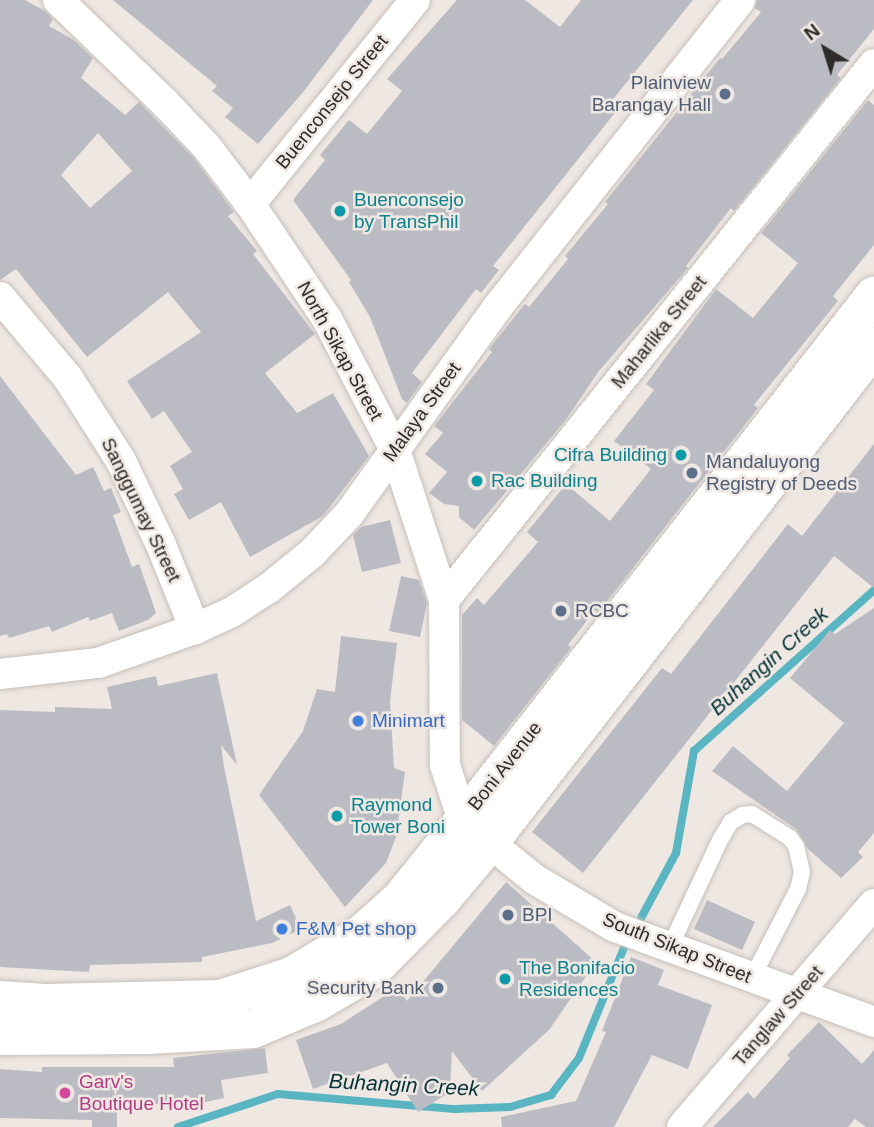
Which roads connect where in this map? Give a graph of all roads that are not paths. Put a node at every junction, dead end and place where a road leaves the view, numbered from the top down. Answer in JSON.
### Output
{"nodes":[{"id":1,"x":58,"y":0,"type":"edge"},
{"id":2,"x":415,"y":0,"type":"edge"},
{"id":3,"x":740,"y":0,"type":"edge"},
{"id":4,"x":874,"y":64,"type":"edge"},
{"id":5,"x":250,"y":204,"type":"junction"},
{"id":6,"x":874,"y":296,"type":"edge"},
{"id":7,"x":0,"y":297,"type":"edge"},
{"id":8,"x":874,"y":346,"type":"edge"},
{"id":9,"x":395,"y":450,"type":"junction"},
{"id":10,"x":444,"y":600,"type":"junction"},
{"id":11,"x":195,"y":629,"type":"junction"},
{"id":12,"x":0,"y":674,"type":"edge"},
{"id":13,"x":475,"y":832,"type":"junction"},
{"id":14,"x":874,"y":904,"type":"edge"},
{"id":15,"x":669,"y":948,"type":"junction"},
{"id":16,"x":752,"y":978,"type":"junction"},
{"id":17,"x":795,"y":993,"type":"junction"},
{"id":18,"x":0,"y":1000,"type":"edge"},
{"id":19,"x":874,"y":1022,"type":"edge"},
{"id":20,"x":0,"y":1036,"type":"edge"},
{"id":21,"x":682,"y":1127,"type":"edge"}],
"edges":[{"from":1,"to":5,"type":"street","name":"North Sikap Street"},
{"from":2,"to":5,"type":"street","name":"Buenconsejo Street"},
{"from":3,"to":9,"type":"street","name":"Malaya Street"},
{"from":4,"to":10,"type":"street","name":"Maharlika Street"},
{"from":5,"to":9,"type":"street","name":"North Sikap Street"},
{"from":6,"to":13,"type":"main road","name":"Boni Avenue"},
{"from":7,"to":11,"type":"street","name":"Sanggumay Street"},
{"from":8,"to":13,"type":"main road","name":"Boni Avenue"},
{"from":9,"to":10,"type":"street","name":"North Sikap Street"},
{"from":9,"to":11,"type":"street","name":"Malaya Street"},
{"from":10,"to":13,"type":"street","name":"North Sikap Street"},
{"from":11,"to":12,"type":"street","name":"Malaya Street"},
{"from":13,"to":15,"type":"street","name":"South Sikap Street"},
{"from":13,"to":18,"type":"main road","name":"Boni Avenue"},
{"from":13,"to":20,"type":"main road","name":"Boni Avenue"},
{"from":14,"to":17,"type":"street","name":"Tanglaw Street"},
{"from":15,"to":16,"type":"street","name":"South Sikap Street"},
{"from":15,"to":16,"type":"lane"},
{"from":16,"to":17,"type":"street","name":"South Sikap Street"},
{"from":17,"to":19,"type":"street","name":"South Sikap Street"},
{"from":17,"to":21,"type":"street","name":"Tanglaw Street"}]}
